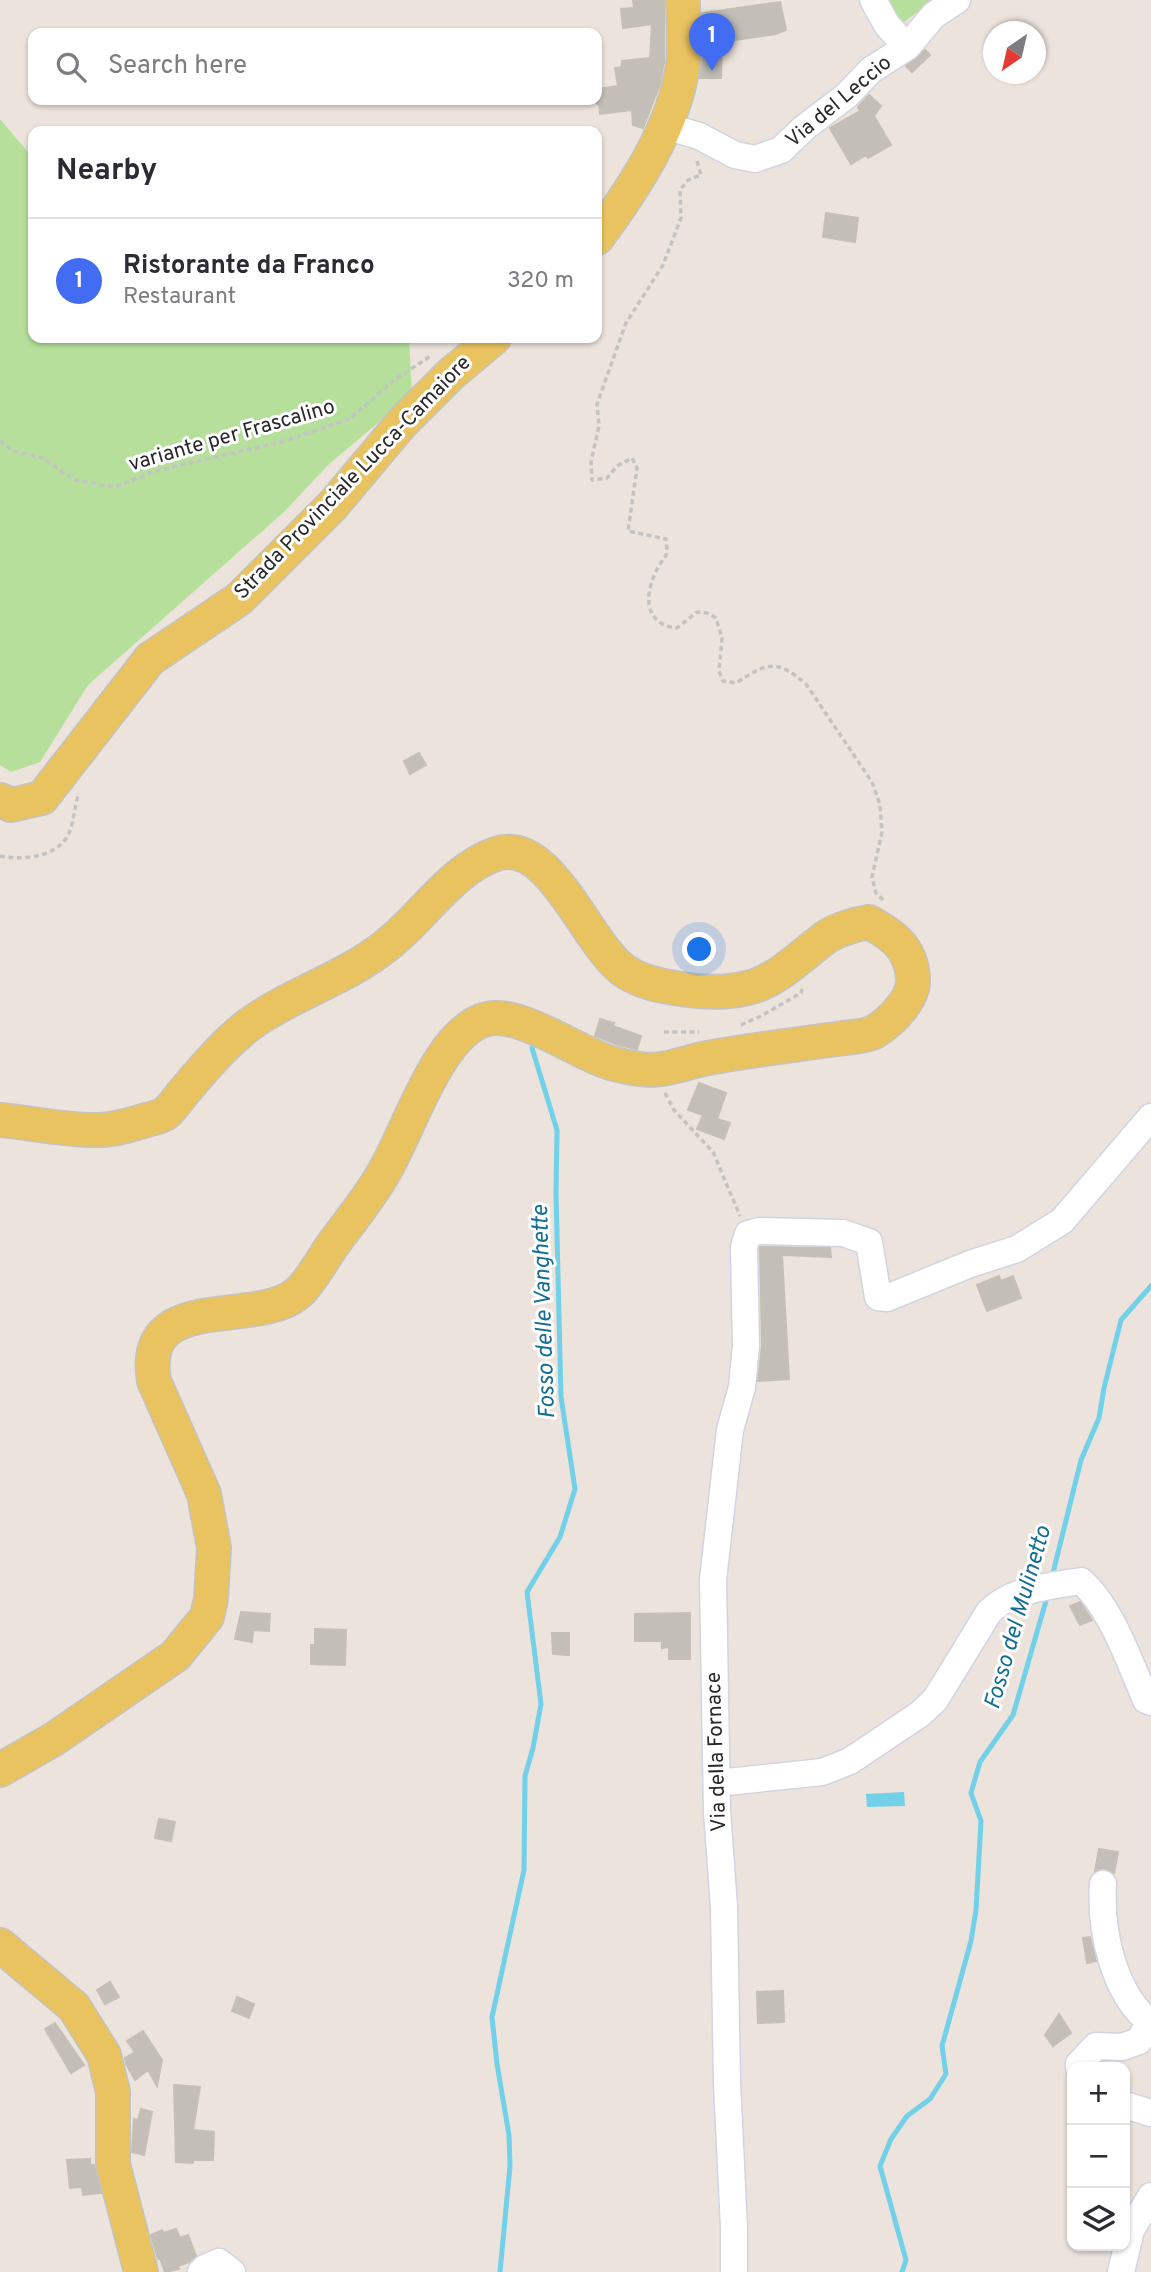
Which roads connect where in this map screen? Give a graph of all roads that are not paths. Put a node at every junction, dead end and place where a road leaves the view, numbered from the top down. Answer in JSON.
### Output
{"nodes":[{"id":1,"x":683,"y":0,"type":"edge"},
{"id":2,"x":873,"y":0,"type":"edge"},
{"id":3,"x":957,"y":0,"type":"edge"},
{"id":4,"x":907,"y":47,"type":"junction"},
{"id":5,"x":665,"y":126,"type":"junction"},
{"id":6,"x":602,"y":231,"type":"edge"},
{"id":7,"x":488,"y":343,"type":"edge"},
{"id":8,"x":0,"y":800,"type":"edge"},
{"id":9,"x":1151,"y":1117,"type":"edge"},
{"id":10,"x":0,"y":1120,"type":"edge"},
{"id":11,"x":1151,"y":1702,"type":"edge"},
{"id":12,"x":0,"y":1770,"type":"edge"},
{"id":13,"x":717,"y":1783,"type":"junction"},
{"id":14,"x":1103,"y":1884,"type":"dead end"},
{"id":15,"x":0,"y":1945,"type":"edge"},
{"id":16,"x":1150,"y":2023,"type":"edge"},
{"id":17,"x":1081,"y":2062,"type":"edge"},
{"id":18,"x":1130,"y":2107,"type":"edge"},
{"id":19,"x":1151,"y":2113,"type":"edge"},
{"id":20,"x":1151,"y":2196,"type":"edge"},
{"id":21,"x":141,"y":2272,"type":"edge"},
{"id":22,"x":201,"y":2272,"type":"edge"},
{"id":23,"x":232,"y":2272,"type":"edge"},
{"id":24,"x":734,"y":2272,"type":"edge"},
{"id":25,"x":1121,"y":2272,"type":"edge"}],
"edges":[{"from":1,"to":5,"type":"main road"},
{"from":2,"to":4,"type":"street"},
{"from":3,"to":4,"type":"street","name":"Via del Leccio"},
{"from":4,"to":5,"type":"street","name":"Via del Leccio"},
{"from":5,"to":6,"type":"main road"},
{"from":7,"to":8,"type":"main road","name":"Strada Provinciale Lucca-Camaiore"},
{"from":9,"to":13,"type":"street","name":"Via della Fornace"},
{"from":10,"to":12,"type":"main road"},
{"from":11,"to":13,"type":"street"},
{"from":13,"to":24,"type":"street","name":"Via della Fornace"},
{"from":14,"to":16,"type":"street"},
{"from":15,"to":21,"type":"main road"},
{"from":16,"to":17,"type":"street"},
{"from":18,"to":19,"type":"street"},
{"from":20,"to":25,"type":"street"},
{"from":22,"to":23,"type":"street"}]}
